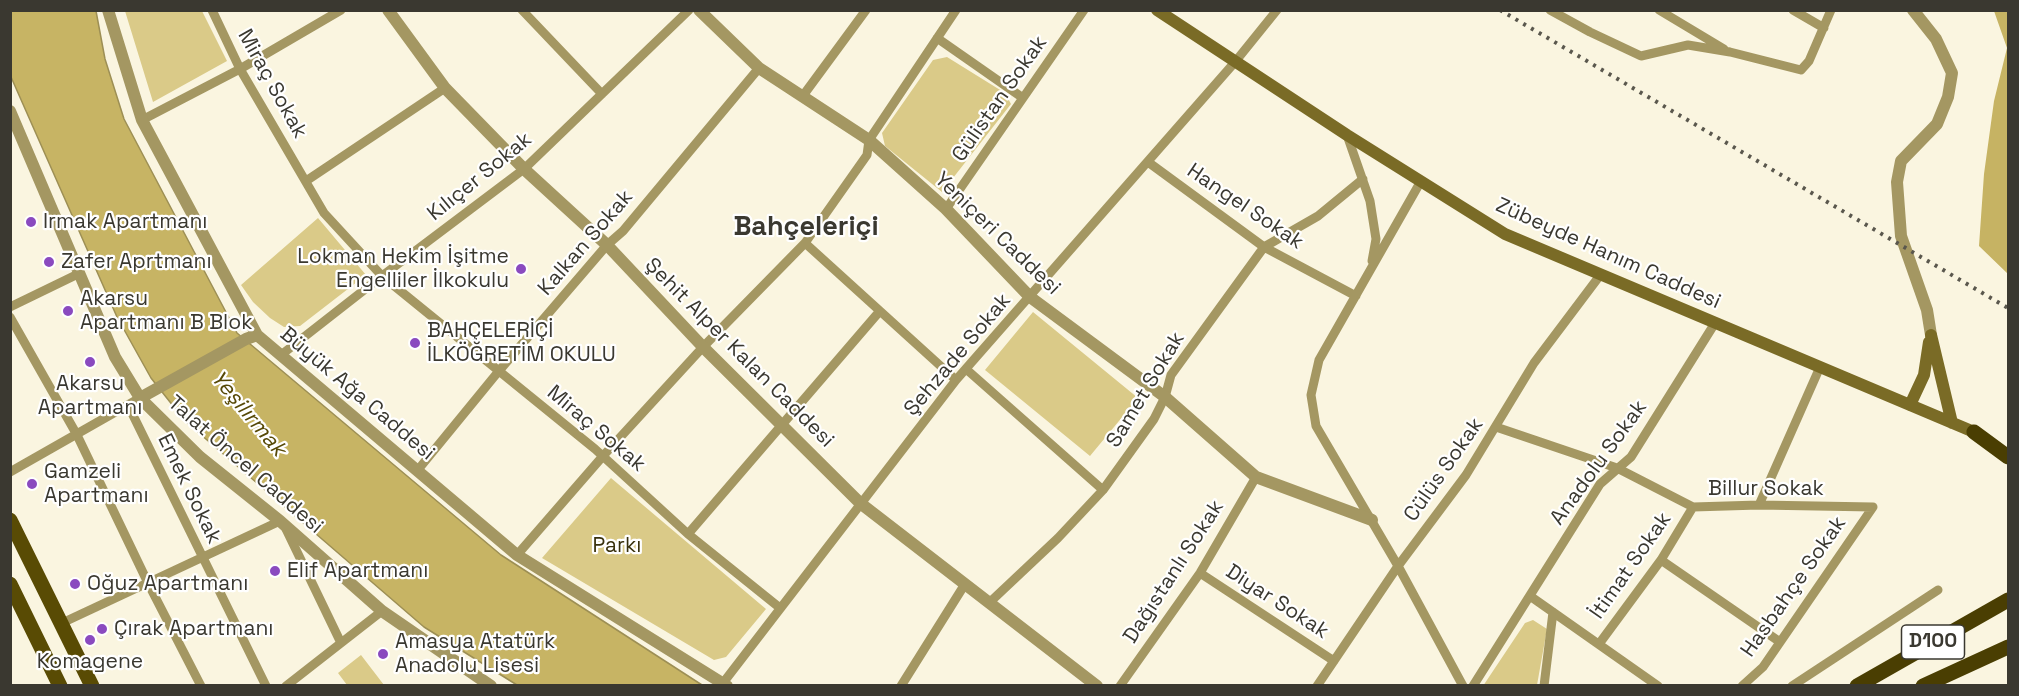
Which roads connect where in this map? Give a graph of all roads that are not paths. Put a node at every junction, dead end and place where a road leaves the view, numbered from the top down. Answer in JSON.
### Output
{"nodes":[{"id":1,"x":108,"y":10,"type":"edge"},
{"id":2,"x":212,"y":10,"type":"edge"},
{"id":3,"x":341,"y":10,"type":"edge"},
{"id":4,"x":388,"y":10,"type":"edge"},
{"id":5,"x":522,"y":10,"type":"edge"},
{"id":6,"x":689,"y":10,"type":"edge"},
{"id":7,"x":699,"y":10,"type":"edge"},
{"id":8,"x":866,"y":10,"type":"edge"},
{"id":9,"x":956,"y":10,"type":"edge"},
{"id":10,"x":1084,"y":10,"type":"edge"},
{"id":11,"x":1157,"y":10,"type":"edge"},
{"id":12,"x":1277,"y":10,"type":"edge"},
{"id":13,"x":1550,"y":10,"type":"edge"},
{"id":14,"x":1659,"y":10,"type":"edge"},
{"id":15,"x":1793,"y":10,"type":"edge"},
{"id":16,"x":1831,"y":10,"type":"edge"},
{"id":17,"x":1913,"y":10,"type":"edge"},
{"id":18,"x":1824,"y":28,"type":"junction"},
{"id":19,"x":937,"y":38,"type":"junction"},
{"id":20,"x":1730,"y":52,"type":"junction"},
{"id":21,"x":1235,"y":62,"type":"junction"},
{"id":22,"x":759,"y":68,"type":"junction"},
{"id":23,"x":240,"y":69,"type":"junction"},
{"id":24,"x":445,"y":87,"type":"junction"},
{"id":25,"x":602,"y":94,"type":"junction"},
{"id":26,"x":802,"y":97,"type":"junction"},
{"id":27,"x":1023,"y":98,"type":"junction"},
{"id":28,"x":10,"y":111,"type":"edge"},
{"id":29,"x":142,"y":120,"type":"junction"},
{"id":30,"x":1347,"y":135,"type":"junction"},
{"id":31,"x":869,"y":140,"type":"junction"},
{"id":32,"x":1148,"y":162,"type":"junction"},
{"id":33,"x":524,"y":169,"type":"junction"},
{"id":34,"x":1363,"y":179,"type":"junction"},
{"id":35,"x":306,"y":181,"type":"junction"},
{"id":36,"x":1421,"y":181,"type":"junction"},
{"id":37,"x":946,"y":209,"type":"junction"},
{"id":38,"x":805,"y":243,"type":"junction"},
{"id":39,"x":607,"y":245,"type":"junction"},
{"id":40,"x":1264,"y":247,"type":"junction"},
{"id":41,"x":1371,"y":270,"type":"junction"},
{"id":42,"x":78,"y":274,"type":"junction"},
{"id":43,"x":1601,"y":274,"type":"junction"},
{"id":44,"x":382,"y":276,"type":"junction"},
{"id":45,"x":1356,"y":296,"type":"junction"},
{"id":46,"x":1030,"y":297,"type":"junction"},
{"id":47,"x":10,"y":307,"type":"edge"},
{"id":48,"x":879,"y":312,"type":"junction"},
{"id":49,"x":10,"y":317,"type":"edge"},
{"id":50,"x":1715,"y":322,"type":"junction"},
{"id":51,"x":1930,"y":335,"type":"junction"},
{"id":52,"x":251,"y":337,"type":"junction"},
{"id":53,"x":703,"y":347,"type":"junction"},
{"id":54,"x":281,"y":356,"type":"junction"},
{"id":55,"x":1820,"y":367,"type":"junction"},
{"id":56,"x":966,"y":369,"type":"junction"},
{"id":57,"x":498,"y":372,"type":"junction"},
{"id":58,"x":956,"y":380,"type":"junction"},
{"id":59,"x":1165,"y":397,"type":"junction"},
{"id":60,"x":140,"y":398,"type":"junction"},
{"id":61,"x":128,"y":405,"type":"junction"},
{"id":62,"x":1910,"y":405,"type":"junction"},
{"id":63,"x":1952,"y":423,"type":"junction"},
{"id":64,"x":780,"y":424,"type":"junction"},
{"id":65,"x":1496,"y":427,"type":"junction"},
{"id":66,"x":1974,"y":432,"type":"junction"},
{"id":67,"x":77,"y":435,"type":"junction"},
{"id":68,"x":2008,"y":445,"type":"edge"},
{"id":69,"x":603,"y":456,"type":"junction"},
{"id":70,"x":2008,"y":457,"type":"edge"},
{"id":71,"x":1617,"y":468,"type":"junction"},
{"id":72,"x":417,"y":471,"type":"junction"},
{"id":73,"x":10,"y":472,"type":"edge"},
{"id":74,"x":1256,"y":477,"type":"junction"},
{"id":75,"x":1104,"y":490,"type":"junction"},
{"id":76,"x":860,"y":503,"type":"junction"},
{"id":77,"x":1759,"y":505,"type":"junction"},
{"id":78,"x":1693,"y":507,"type":"junction"},
{"id":79,"x":1873,"y":507,"type":"joint"},
{"id":80,"x":10,"y":520,"type":"edge"},
{"id":81,"x":1371,"y":520,"type":"junction"},
{"id":82,"x":282,"y":523,"type":"junction"},
{"id":83,"x":688,"y":534,"type":"junction"},
{"id":84,"x":517,"y":555,"type":"junction"},
{"id":85,"x":203,"y":557,"type":"junction"},
{"id":86,"x":1661,"y":560,"type":"junction"},
{"id":87,"x":1398,"y":566,"type":"junction"},
{"id":88,"x":1200,"y":573,"type":"junction"},
{"id":89,"x":148,"y":583,"type":"junction"},
{"id":90,"x":10,"y":584,"type":"edge"},
{"id":91,"x":965,"y":584,"type":"junction"},
{"id":92,"x":1938,"y":590,"type":"dead end"},
{"id":93,"x":1530,"y":596,"type":"junction"},
{"id":94,"x":2008,"y":600,"type":"edge"},
{"id":95,"x":989,"y":603,"type":"junction"},
{"id":96,"x":780,"y":608,"type":"junction"},
{"id":97,"x":382,"y":611,"type":"junction"},
{"id":98,"x":1553,"y":612,"type":"junction"},
{"id":99,"x":62,"y":623,"type":"junction"},
{"id":100,"x":1780,"y":642,"type":"junction"},
{"id":101,"x":341,"y":643,"type":"junction"},
{"id":102,"x":1599,"y":644,"type":"junction"},
{"id":103,"x":2008,"y":647,"type":"edge"},
{"id":104,"x":1334,"y":661,"type":"junction"},
{"id":105,"x":906,"y":683,"type":"edge"},
{"id":106,"x":725,"y":684,"type":"edge"},
{"id":107,"x":60,"y":686,"type":"edge"},
{"id":108,"x":92,"y":686,"type":"edge"},
{"id":109,"x":201,"y":686,"type":"edge"},
{"id":110,"x":266,"y":686,"type":"edge"},
{"id":111,"x":286,"y":686,"type":"edge"},
{"id":112,"x":491,"y":686,"type":"edge"},
{"id":113,"x":1097,"y":686,"type":"edge"},
{"id":114,"x":1120,"y":686,"type":"edge"},
{"id":115,"x":1317,"y":686,"type":"edge"},
{"id":116,"x":1463,"y":686,"type":"edge"},
{"id":117,"x":1473,"y":686,"type":"edge"},
{"id":118,"x":1544,"y":686,"type":"edge"},
{"id":119,"x":1658,"y":686,"type":"edge"},
{"id":120,"x":1742,"y":686,"type":"edge"},
{"id":121,"x":1791,"y":686,"type":"edge"},
{"id":122,"x":1857,"y":686,"type":"edge"},
{"id":123,"x":1923,"y":686,"type":"edge"}],
"edges":[{"from":1,"to":29,"type":"street","name":"Büyük Ağa Caddesi"},
{"from":2,"to":23,"type":"street","name":"Miraç Sokak"},
{"from":3,"to":23,"type":"street"},
{"from":4,"to":24,"type":"street","name":"Şehit Alper Kalan Caddesi"},
{"from":5,"to":25,"type":"street"},
{"from":6,"to":25,"type":"street","name":"Kılıçer Sokak"},
{"from":7,"to":22,"type":"street","name":"Yeniçeri Caddesi"},
{"from":8,"to":26,"type":"street"},
{"from":9,"to":19,"type":"street"},
{"from":10,"to":27,"type":"street","name":"Gülistan Sokak"},
{"from":11,"to":21,"type":"main road","name":"Zübeyde Hanım Caddesi"},
{"from":12,"to":21,"type":"street","name":"Şehzade Sokak"},
{"from":13,"to":20,"type":"street"},
{"from":14,"to":20,"type":"street"},
{"from":15,"to":18,"type":"street"},
{"from":16,"to":18,"type":"street"},
{"from":17,"to":51,"type":"street"},
{"from":18,"to":20,"type":"street"},
{"from":19,"to":27,"type":"street"},
{"from":19,"to":31,"type":"street"},
{"from":21,"to":30,"type":"main road","name":"Zübeyde Hanım Caddesi"},
{"from":21,"to":32,"type":"street","name":"Şehzade Sokak"},
{"from":22,"to":26,"type":"street","name":"Yeniçeri Caddesi"},
{"from":22,"to":39,"type":"street","name":"Kalkan Sokak"},
{"from":23,"to":29,"type":"street"},
{"from":23,"to":35,"type":"street","name":"Miraç Sokak"},
{"from":24,"to":33,"type":"street","name":"Şehit Alper Kalan Caddesi"},
{"from":24,"to":35,"type":"street"},
{"from":25,"to":33,"type":"street","name":"Kılıçer Sokak"},
{"from":26,"to":31,"type":"street","name":"Yeniçeri Caddesi"},
{"from":27,"to":37,"type":"street","name":"Gülistan Sokak"},
{"from":28,"to":42,"type":"street","name":"Talat Öncel Caddesi"},
{"from":29,"to":52,"type":"street","name":"Büyük Ağa Caddesi"},
{"from":30,"to":34,"type":"street"},
{"from":30,"to":36,"type":"main road","name":"Zübeyde Hanım Caddesi"},
{"from":31,"to":37,"type":"street","name":"Yeniçeri Caddesi"},
{"from":31,"to":38,"type":"street"},
{"from":32,"to":40,"type":"street","name":"Hangel Sokak"},
{"from":32,"to":46,"type":"street","name":"Şehzade Sokak"},
{"from":33,"to":39,"type":"street","name":"Şehit Alper Kalan Caddesi"},
{"from":33,"to":44,"type":"street","name":"Kılıçer Sokak"},
{"from":34,"to":40,"type":"street","name":"Samet Sokak"},
{"from":34,"to":41,"type":"street"},
{"from":35,"to":44,"type":"street","name":"Miraç Sokak"},
{"from":36,"to":41,"type":"street"},
{"from":36,"to":43,"type":"main road","name":"Zübeyde Hanım Caddesi"},
{"from":37,"to":46,"type":"street","name":"Yeniçeri Caddesi"},
{"from":38,"to":48,"type":"street"},
{"from":38,"to":53,"type":"street"},
{"from":39,"to":53,"type":"street","name":"Şehit Alper Kalan Caddesi"},
{"from":39,"to":57,"type":"street","name":"Kalkan Sokak"},
{"from":40,"to":45,"type":"street","name":"Hangel Sokak"},
{"from":40,"to":59,"type":"street","name":"Samet Sokak"},
{"from":41,"to":45,"type":"street"},
{"from":42,"to":47,"type":"street"},
{"from":42,"to":60,"type":"street","name":"Talat Öncel Caddesi"},
{"from":43,"to":50,"type":"main road","name":"Zübeyde Hanım Caddesi"},
{"from":43,"to":65,"type":"street","name":"Cülüs Sokak"},
{"from":44,"to":54,"type":"street","name":"Kılıçer Sokak"},
{"from":44,"to":57,"type":"street","name":"Miraç Sokak"},
{"from":45,"to":81,"type":"street"},
{"from":46,"to":56,"type":"street","name":"Şehzade Sokak"},
{"from":46,"to":59,"type":"street","name":"Yeniçeri Caddesi"},
{"from":48,"to":58,"type":"street"},
{"from":48,"to":64,"type":"street"},
{"from":49,"to":67,"type":"street"},
{"from":50,"to":55,"type":"main road","name":"Zübeyde Hanım Caddesi"},
{"from":50,"to":71,"type":"street","name":"Anadolu Sokak"},
{"from":51,"to":62,"type":"main road"},
{"from":51,"to":63,"type":"main road"},
{"from":52,"to":54,"type":"street","name":"Büyük Ağa Caddesi"},
{"from":52,"to":60,"type":"street"},
{"from":53,"to":64,"type":"street","name":"Şehit Alper Kalan Caddesi"},
{"from":53,"to":69,"type":"street"},
{"from":54,"to":72,"type":"street","name":"Büyük Ağa Caddesi"},
{"from":55,"to":62,"type":"main road","name":"Zübeyde Hanım Caddesi"},
{"from":55,"to":77,"type":"street"},
{"from":56,"to":58,"type":"street","name":"Şehzade Sokak"},
{"from":56,"to":75,"type":"street"},
{"from":57,"to":69,"type":"street","name":"Miraç Sokak"},
{"from":57,"to":72,"type":"street","name":"Kalkan Sokak"},
{"from":58,"to":76,"type":"street","name":"Şehzade Sokak"},
{"from":59,"to":74,"type":"street","name":"Yeniçeri Caddesi"},
{"from":59,"to":75,"type":"street","name":"Samet Sokak"},
{"from":60,"to":61,"type":"street"},
{"from":60,"to":82,"type":"street","name":"Talat Öncel Caddesi"},
{"from":61,"to":67,"type":"street"},
{"from":61,"to":85,"type":"street","name":"Emek Sokak"},
{"from":62,"to":63,"type":"main road","name":"Zübeyde Hanım Caddesi"},
{"from":63,"to":66,"type":"main road","name":"Zübeyde Hanım Caddesi"},
{"from":64,"to":76,"type":"street","name":"Şehit Alper Kalan Caddesi"},
{"from":64,"to":83,"type":"street"},
{"from":65,"to":71,"type":"street","name":"Billur Sokak"},
{"from":65,"to":87,"type":"street","name":"Cülüs Sokak"},
{"from":66,"to":68,"type":"highway"},
{"from":66,"to":70,"type":"highway"},
{"from":67,"to":73,"type":"street"},
{"from":67,"to":89,"type":"street"},
{"from":69,"to":83,"type":"street","name":"Miraç Sokak"},
{"from":69,"to":84,"type":"street"},
{"from":71,"to":78,"type":"street","name":"Billur Sokak"},
{"from":71,"to":93,"type":"street","name":"Anadolu Sokak"},
{"from":72,"to":84,"type":"street","name":"Büyük Ağa Caddesi"},
{"from":74,"to":81,"type":"street","name":"Yeniçeri Caddesi"},
{"from":74,"to":88,"type":"street","name":"Dağıstanlı Sokak"},
{"from":75,"to":95,"type":"street","name":"Samet Sokak"},
{"from":76,"to":91,"type":"street","name":"Şehit Alper Kalan Caddesi"},
{"from":76,"to":96,"type":"street","name":"Şehzade Sokak"},
{"from":77,"to":78,"type":"street","name":"Billur Sokak"},
{"from":77,"to":79,"type":"street","name":"Billur Sokak"},
{"from":78,"to":86,"type":"street","name":"İtimat Sokak"},
{"from":79,"to":100,"type":"street","name":"Hasbahçe Sokak"},
{"from":80,"to":99,"type":"main road"},
{"from":81,"to":87,"type":"street"},
{"from":82,"to":85,"type":"street"},
{"from":82,"to":97,"type":"street","name":"Talat Öncel Caddesi"},
{"from":82,"to":101,"type":"street"},
{"from":83,"to":96,"type":"street","name":"Miraç Sokak"},
{"from":84,"to":106,"type":"street","name":"Büyük Ağa Caddesi"},
{"from":85,"to":89,"type":"street"},
{"from":85,"to":110,"type":"street","name":"Emek Sokak"},
{"from":86,"to":100,"type":"street"},
{"from":86,"to":102,"type":"street","name":"İtimat Sokak"},
{"from":87,"to":104,"type":"street","name":"Cülüs Sokak"},
{"from":87,"to":116,"type":"street"},
{"from":88,"to":104,"type":"street","name":"Diyar Sokak"},
{"from":88,"to":114,"type":"street","name":"Dağıstanlı Sokak"},
{"from":89,"to":99,"type":"street"},
{"from":89,"to":109,"type":"street"},
{"from":90,"to":107,"type":"main road"},
{"from":91,"to":95,"type":"street","name":"Şehit Alper Kalan Caddesi"},
{"from":91,"to":105,"type":"street"},
{"from":92,"to":121,"type":"street"},
{"from":93,"to":98,"type":"street"},
{"from":93,"to":117,"type":"street","name":"Anadolu Sokak"},
{"from":94,"to":122,"type":"highway","number":"D100"},
{"from":95,"to":113,"type":"street","name":"Şehit Alper Kalan Caddesi"},
{"from":96,"to":106,"type":"street","name":"Şehzade Sokak"},
{"from":97,"to":101,"type":"street"},
{"from":97,"to":112,"type":"street","name":"Talat Öncel Caddesi"},
{"from":98,"to":102,"type":"street"},
{"from":98,"to":118,"type":"street"},
{"from":99,"to":108,"type":"main road"},
{"from":100,"to":120,"type":"street","name":"Hasbahçe Sokak"},
{"from":101,"to":111,"type":"street"},
{"from":102,"to":119,"type":"street"},
{"from":103,"to":123,"type":"highway","number":"D100"},
{"from":104,"to":115,"type":"street","name":"Cülüs Sokak"}]}
